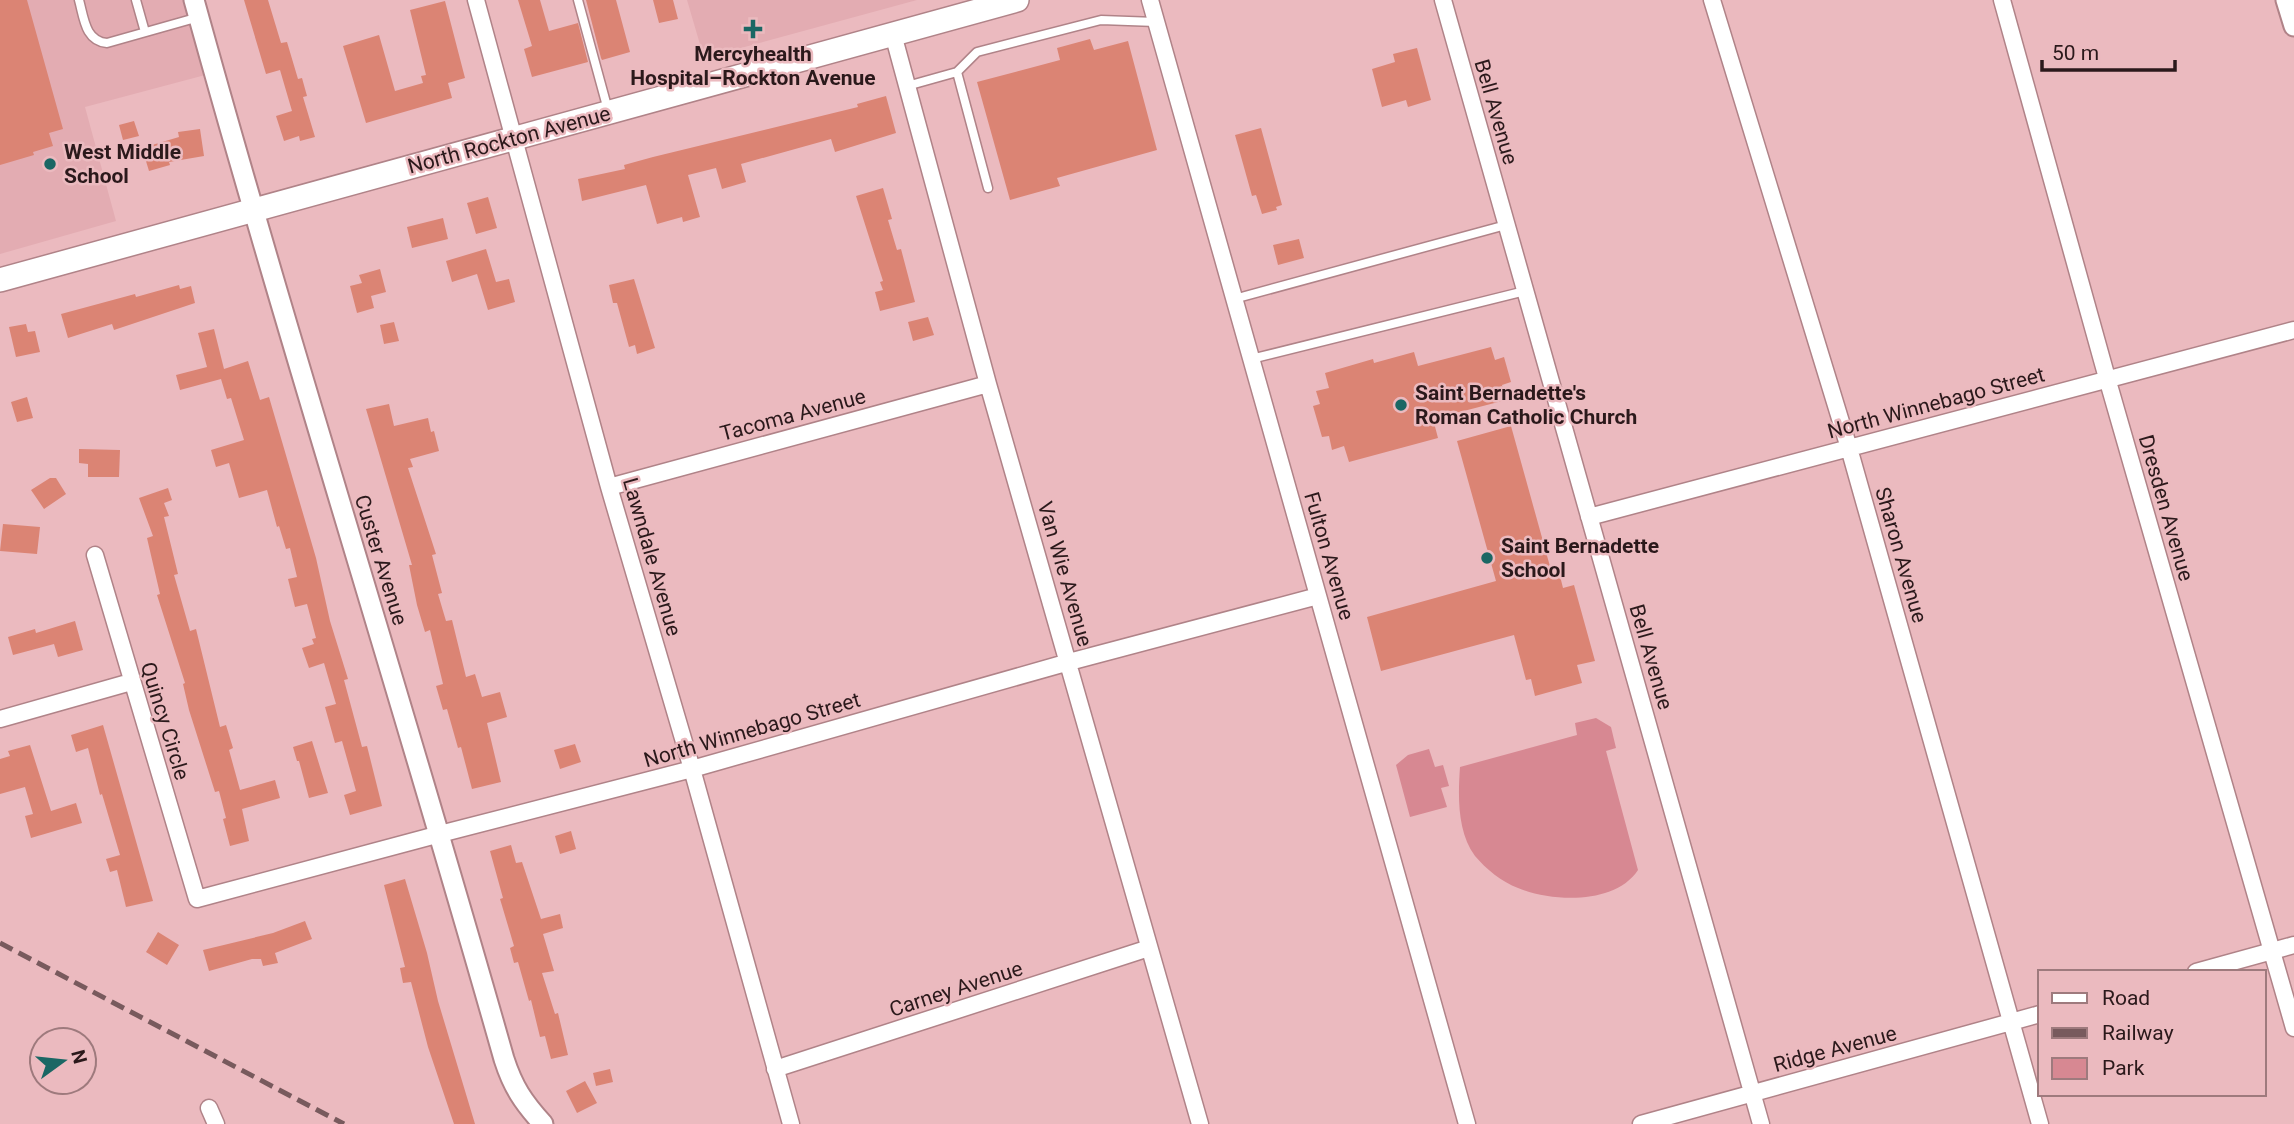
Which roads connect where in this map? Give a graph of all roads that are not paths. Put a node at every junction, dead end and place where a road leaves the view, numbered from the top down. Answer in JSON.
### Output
{"nodes":[{"id":1,"x":79,"y":0,"type":"edge"},
{"id":2,"x":136,"y":0,"type":"edge"},
{"id":3,"x":476,"y":0,"type":"edge"},
{"id":4,"x":578,"y":0,"type":"edge"},
{"id":5,"x":1150,"y":0,"type":"edge"},
{"id":6,"x":1443,"y":0,"type":"edge"},
{"id":7,"x":1712,"y":0,"type":"edge"},
{"id":8,"x":2002,"y":0,"type":"edge"},
{"id":9,"x":2286,"y":0,"type":"edge"},
{"id":10,"x":1011,"y":1,"type":"edge"},
{"id":11,"x":196,"y":8,"type":"edge"},
{"id":12,"x":1157,"y":22,"type":"junction"},
{"id":13,"x":2294,"y":26,"type":"edge"},
{"id":14,"x":145,"y":32,"type":"junction"},
{"id":15,"x":893,"y":34,"type":"junction"},
{"id":16,"x":957,"y":72,"type":"junction"},
{"id":17,"x":907,"y":86,"type":"junction"},
{"id":18,"x":609,"y":113,"type":"junction"},
{"id":19,"x":516,"y":139,"type":"junction"},
{"id":20,"x":988,"y":188,"type":"dead end"},
{"id":21,"x":252,"y":210,"type":"junction"},
{"id":22,"x":1506,"y":225,"type":"junction"},
{"id":23,"x":0,"y":280,"type":"edge"},
{"id":24,"x":1525,"y":291,"type":"junction"},
{"id":25,"x":1234,"y":299,"type":"junction"},
{"id":26,"x":2294,"y":330,"type":"edge"},
{"id":27,"x":1251,"y":359,"type":"junction"},
{"id":28,"x":2107,"y":378,"type":"junction"},
{"id":29,"x":988,"y":384,"type":"junction"},
{"id":30,"x":1849,"y":448,"type":"junction"},
{"id":31,"x":609,"y":487,"type":"junction"},
{"id":32,"x":1589,"y":517,"type":"junction"},
{"id":33,"x":95,"y":555,"type":"dead end"},
{"id":34,"x":1318,"y":596,"type":"junction"},
{"id":35,"x":1069,"y":662,"type":"junction"},
{"id":36,"x":131,"y":682,"type":"junction"},
{"id":37,"x":0,"y":719,"type":"edge"},
{"id":38,"x":692,"y":769,"type":"junction"},
{"id":39,"x":440,"y":834,"type":"junction"},
{"id":40,"x":197,"y":899,"type":"joint"},
{"id":41,"x":2294,"y":945,"type":"edge"},
{"id":42,"x":1149,"y":948,"type":"junction"},
{"id":43,"x":2272,"y":951,"type":"junction"},
{"id":44,"x":2203,"y":970,"type":"edge"},
{"id":45,"x":2038,"y":1015,"type":"edge"},
{"id":46,"x":2010,"y":1023,"type":"junction"},
{"id":47,"x":2294,"y":1028,"type":"edge"},
{"id":48,"x":775,"y":1069,"type":"junction"},
{"id":49,"x":1752,"y":1094,"type":"junction"},
{"id":50,"x":209,"y":1108,"type":"dead end"},
{"id":51,"x":216,"y":1124,"type":"edge"},
{"id":52,"x":542,"y":1124,"type":"edge"},
{"id":53,"x":791,"y":1124,"type":"edge"},
{"id":54,"x":1200,"y":1124,"type":"edge"},
{"id":55,"x":1467,"y":1124,"type":"edge"},
{"id":56,"x":1641,"y":1124,"type":"edge"},
{"id":57,"x":1761,"y":1124,"type":"edge"},
{"id":58,"x":2040,"y":1124,"type":"edge"}],
"edges":[{"from":1,"to":14,"type":"lane"},
{"from":2,"to":14,"type":"lane"},
{"from":3,"to":19,"type":"street","name":"Lawndale Avenue"},
{"from":4,"to":18,"type":"lane"},
{"from":5,"to":12,"type":"street","name":"Fulton Avenue"},
{"from":6,"to":22,"type":"street","name":"Bell Avenue"},
{"from":7,"to":30,"type":"street","name":"Sharon Avenue"},
{"from":8,"to":28,"type":"street","name":"Dresden Avenue"},
{"from":9,"to":13,"type":"street"},
{"from":10,"to":15,"type":"main road","name":"North Rockton Avenue"},
{"from":11,"to":14,"type":"lane"},
{"from":11,"to":21,"type":"street","name":"Custer Avenue"},
{"from":12,"to":16,"type":"lane"},
{"from":12,"to":25,"type":"street","name":"Fulton Avenue"},
{"from":15,"to":17,"type":"street","name":"Van Wie Avenue"},
{"from":15,"to":18,"type":"main road","name":"North Rockton Avenue"},
{"from":16,"to":17,"type":"lane"},
{"from":16,"to":20,"type":"lane"},
{"from":17,"to":29,"type":"street","name":"Van Wie Avenue"},
{"from":18,"to":19,"type":"main road","name":"North Rockton Avenue"},
{"from":19,"to":21,"type":"main road","name":"North Rockton Avenue"},
{"from":19,"to":31,"type":"street","name":"Lawndale Avenue"},
{"from":21,"to":23,"type":"main road","name":"North Rockton Avenue"},
{"from":21,"to":39,"type":"street","name":"Custer Avenue"},
{"from":22,"to":24,"type":"street","name":"Bell Avenue"},
{"from":22,"to":25,"type":"lane"},
{"from":24,"to":27,"type":"lane"},
{"from":24,"to":32,"type":"street","name":"Bell Avenue"},
{"from":25,"to":27,"type":"street","name":"Fulton Avenue"},
{"from":26,"to":28,"type":"street","name":"North Winnebago Street"},
{"from":27,"to":34,"type":"street","name":"Fulton Avenue"},
{"from":28,"to":30,"type":"street","name":"North Winnebago Street"},
{"from":28,"to":43,"type":"street","name":"Dresden Avenue"},
{"from":29,"to":31,"type":"street","name":"Tacoma Avenue"},
{"from":29,"to":35,"type":"street","name":"Van Wie Avenue"},
{"from":30,"to":32,"type":"street","name":"North Winnebago Street"},
{"from":30,"to":46,"type":"street","name":"Sharon Avenue"},
{"from":31,"to":38,"type":"street","name":"Lawndale Avenue"},
{"from":32,"to":49,"type":"street","name":"Bell Avenue"},
{"from":33,"to":36,"type":"street","name":"Quincy Circle"},
{"from":34,"to":35,"type":"street","name":"North Winnebago Street"},
{"from":34,"to":55,"type":"street","name":"Fulton Avenue"},
{"from":35,"to":38,"type":"street","name":"North Winnebago Street"},
{"from":35,"to":42,"type":"street","name":"Van Wie Avenue"},
{"from":36,"to":37,"type":"street"},
{"from":36,"to":40,"type":"street","name":"Quincy Circle"},
{"from":38,"to":39,"type":"street","name":"North Winnebago Street"},
{"from":38,"to":48,"type":"street","name":"Lawndale Avenue"},
{"from":39,"to":40,"type":"street","name":"North Winnebago Street"},
{"from":39,"to":52,"type":"street","name":"Custer Avenue"},
{"from":41,"to":43,"type":"street"},
{"from":42,"to":48,"type":"street","name":"Carney Avenue"},
{"from":42,"to":54,"type":"street","name":"Van Wie Avenue"},
{"from":43,"to":44,"type":"street"},
{"from":43,"to":47,"type":"street","name":"Dresden Avenue"},
{"from":45,"to":46,"type":"street","name":"Ridge Avenue"},
{"from":46,"to":49,"type":"street","name":"Ridge Avenue"},
{"from":46,"to":58,"type":"street","name":"Sharon Avenue"},
{"from":48,"to":53,"type":"street","name":"Lawndale Avenue"},
{"from":49,"to":56,"type":"street","name":"Ridge Avenue"},
{"from":49,"to":57,"type":"street","name":"Bell Avenue"},
{"from":50,"to":51,"type":"street"}]}
